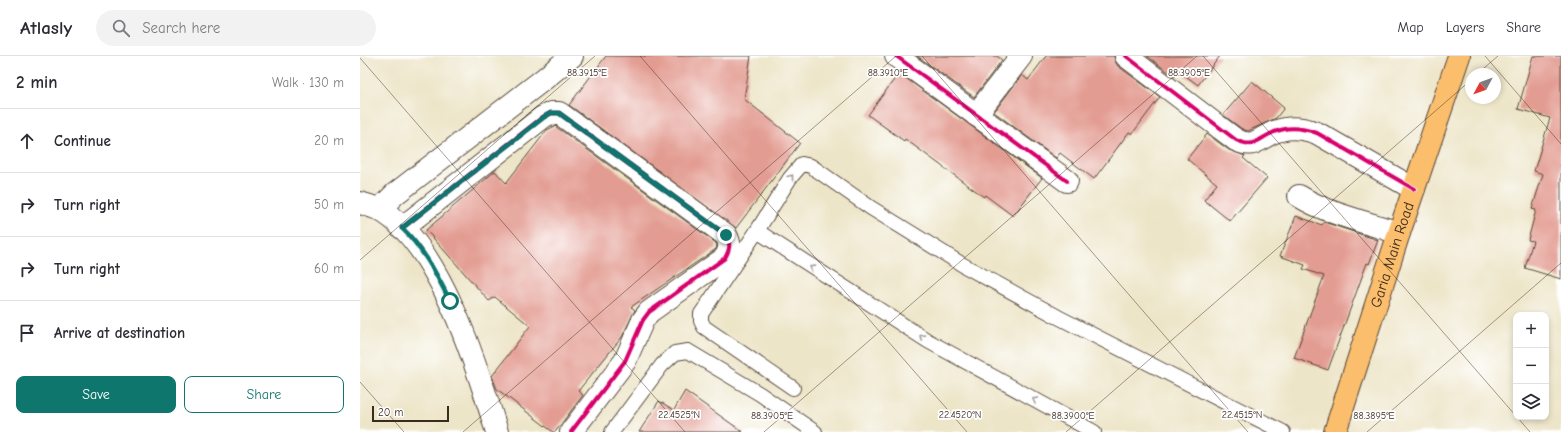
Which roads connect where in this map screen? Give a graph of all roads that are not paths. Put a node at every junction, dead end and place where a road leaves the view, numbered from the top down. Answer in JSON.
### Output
{"nodes":[{"id":1,"x":572,"y":56,"type":"edge"},
{"id":2,"x":896,"y":56,"type":"edge"},
{"id":3,"x":1020,"y":56,"type":"edge"},
{"id":4,"x":1126,"y":56,"type":"edge"},
{"id":5,"x":1459,"y":56,"type":"edge"},
{"id":6,"x":976,"y":115,"type":"junction"},
{"id":7,"x":1067,"y":181,"type":"dead end"},
{"id":8,"x":1414,"y":189,"type":"junction"},
{"id":9,"x":1299,"y":196,"type":"dead end"},
{"id":10,"x":370,"y":206,"type":"edge"},
{"id":11,"x":402,"y":228,"type":"junction"},
{"id":12,"x":757,"y":231,"type":"junction"},
{"id":13,"x":1399,"y":233,"type":"junction"},
{"id":14,"x":793,"y":388,"type":"dead end"},
{"id":15,"x":497,"y":432,"type":"edge"},
{"id":16,"x":571,"y":432,"type":"edge"},
{"id":17,"x":612,"y":432,"type":"edge"},
{"id":18,"x":815,"y":432,"type":"edge"},
{"id":19,"x":1094,"y":432,"type":"edge"},
{"id":20,"x":1283,"y":432,"type":"edge"},
{"id":21,"x":1335,"y":432,"type":"edge"}],
"edges":[{"from":1,"to":10,"type":"street"},
{"from":2,"to":6,"type":"street"},
{"from":3,"to":6,"type":"street"},
{"from":4,"to":8,"type":"street"},
{"from":5,"to":8,"type":"main road","name":"Garia Main Road"},
{"from":6,"to":7,"type":"street"},
{"from":8,"to":13,"type":"main road","name":"Garia Main Road"},
{"from":9,"to":13,"type":"street"},
{"from":10,"to":11,"type":"street"},
{"from":11,"to":15,"type":"street"},
{"from":11,"to":16,"type":"street"},
{"from":12,"to":14,"type":"lane"},
{"from":19,"to":12,"type":"lane","one_way":true},
{"from":12,"to":20,"type":"lane","one_way":true},
{"from":13,"to":21,"type":"main road","name":"Garia Main Road"},
{"from":17,"to":18,"type":"lane"}]}
